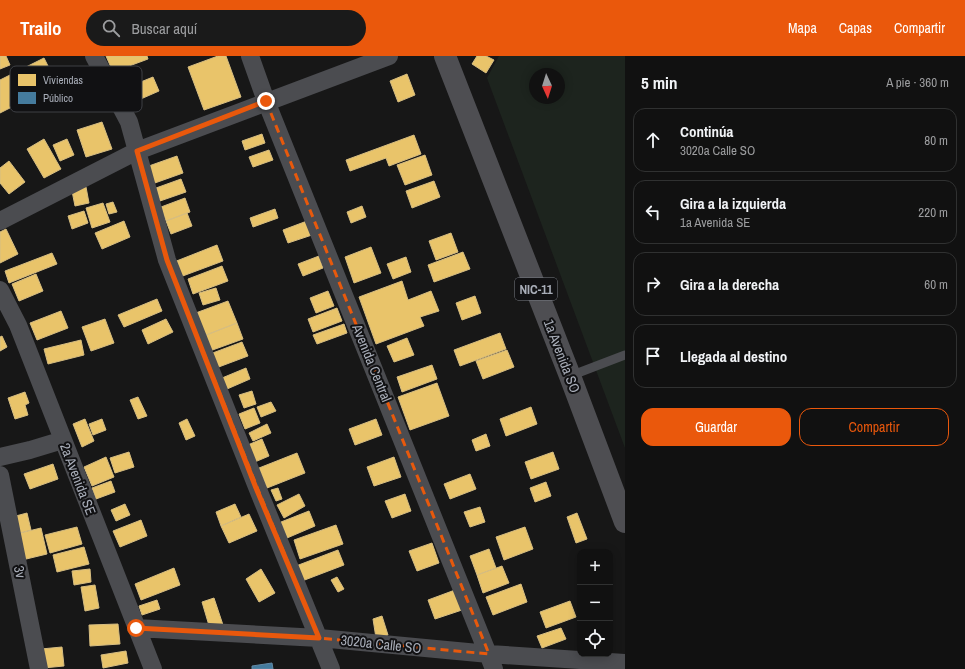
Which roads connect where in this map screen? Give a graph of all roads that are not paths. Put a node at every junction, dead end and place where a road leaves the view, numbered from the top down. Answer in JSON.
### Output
{"nodes":[{"id":1,"x":94,"y":56,"type":"edge"},
{"id":2,"x":250,"y":56,"type":"edge"},
{"id":3,"x":389,"y":56,"type":"edge"},
{"id":4,"x":445,"y":56,"type":"edge"},
{"id":5,"x":99,"y":66,"type":"edge"},
{"id":6,"x":266,"y":101,"type":"junction"},
{"id":7,"x":124,"y":112,"type":"edge"},
{"id":8,"x":137,"y":151,"type":"junction"},
{"id":9,"x":0,"y":221,"type":"edge"},
{"id":10,"x":0,"y":290,"type":"edge"},
{"id":11,"x":625,"y":355,"type":"edge"},
{"id":12,"x":570,"y":376,"type":"junction"},
{"id":13,"x":62,"y":440,"type":"junction"},
{"id":14,"x":0,"y":457,"type":"edge"},
{"id":15,"x":0,"y":475,"type":"edge"},
{"id":16,"x":625,"y":522,"type":"edge"},
{"id":17,"x":136,"y":628,"type":"junction"},
{"id":18,"x":319,"y":638,"type":"junction"},
{"id":19,"x":492,"y":662,"type":"edge"},
{"id":20,"x":625,"y":663,"type":"edge"},
{"id":21,"x":39,"y":669,"type":"edge"},
{"id":22,"x":153,"y":669,"type":"edge"},
{"id":23,"x":331,"y":669,"type":"edge"}],
"edges":[{"from":1,"to":5,"type":"street"},
{"from":2,"to":6,"type":"street","name":"Avenida Central"},
{"from":3,"to":6,"type":"street"},
{"from":4,"to":12,"type":"highway","name":"1a Avenida SO","number":"NIC-11"},
{"from":6,"to":8,"type":"street"},
{"from":6,"to":19,"type":"street","name":"Avenida Central"},
{"from":7,"to":8,"type":"street"},
{"from":8,"to":9,"type":"street"},
{"from":8,"to":18,"type":"street"},
{"from":10,"to":13,"type":"street","name":"2a Avenida SE"},
{"from":11,"to":12,"type":"lane"},
{"from":12,"to":16,"type":"highway","name":"1a Avenida SO","number":"NIC-11"},
{"from":13,"to":14,"type":"street"},
{"from":13,"to":17,"type":"street","name":"2a Avenida SE"},
{"from":15,"to":21,"type":"street","name":"3v"},
{"from":17,"to":18,"type":"street","name":"3020a Calle SO"},
{"from":17,"to":22,"type":"street","name":"2a Avenida SE"},
{"from":18,"to":19,"type":"street","name":"3020a Calle SO"},
{"from":18,"to":23,"type":"street"},
{"from":19,"to":20,"type":"street","name":"3020a Calle SO"}]}
